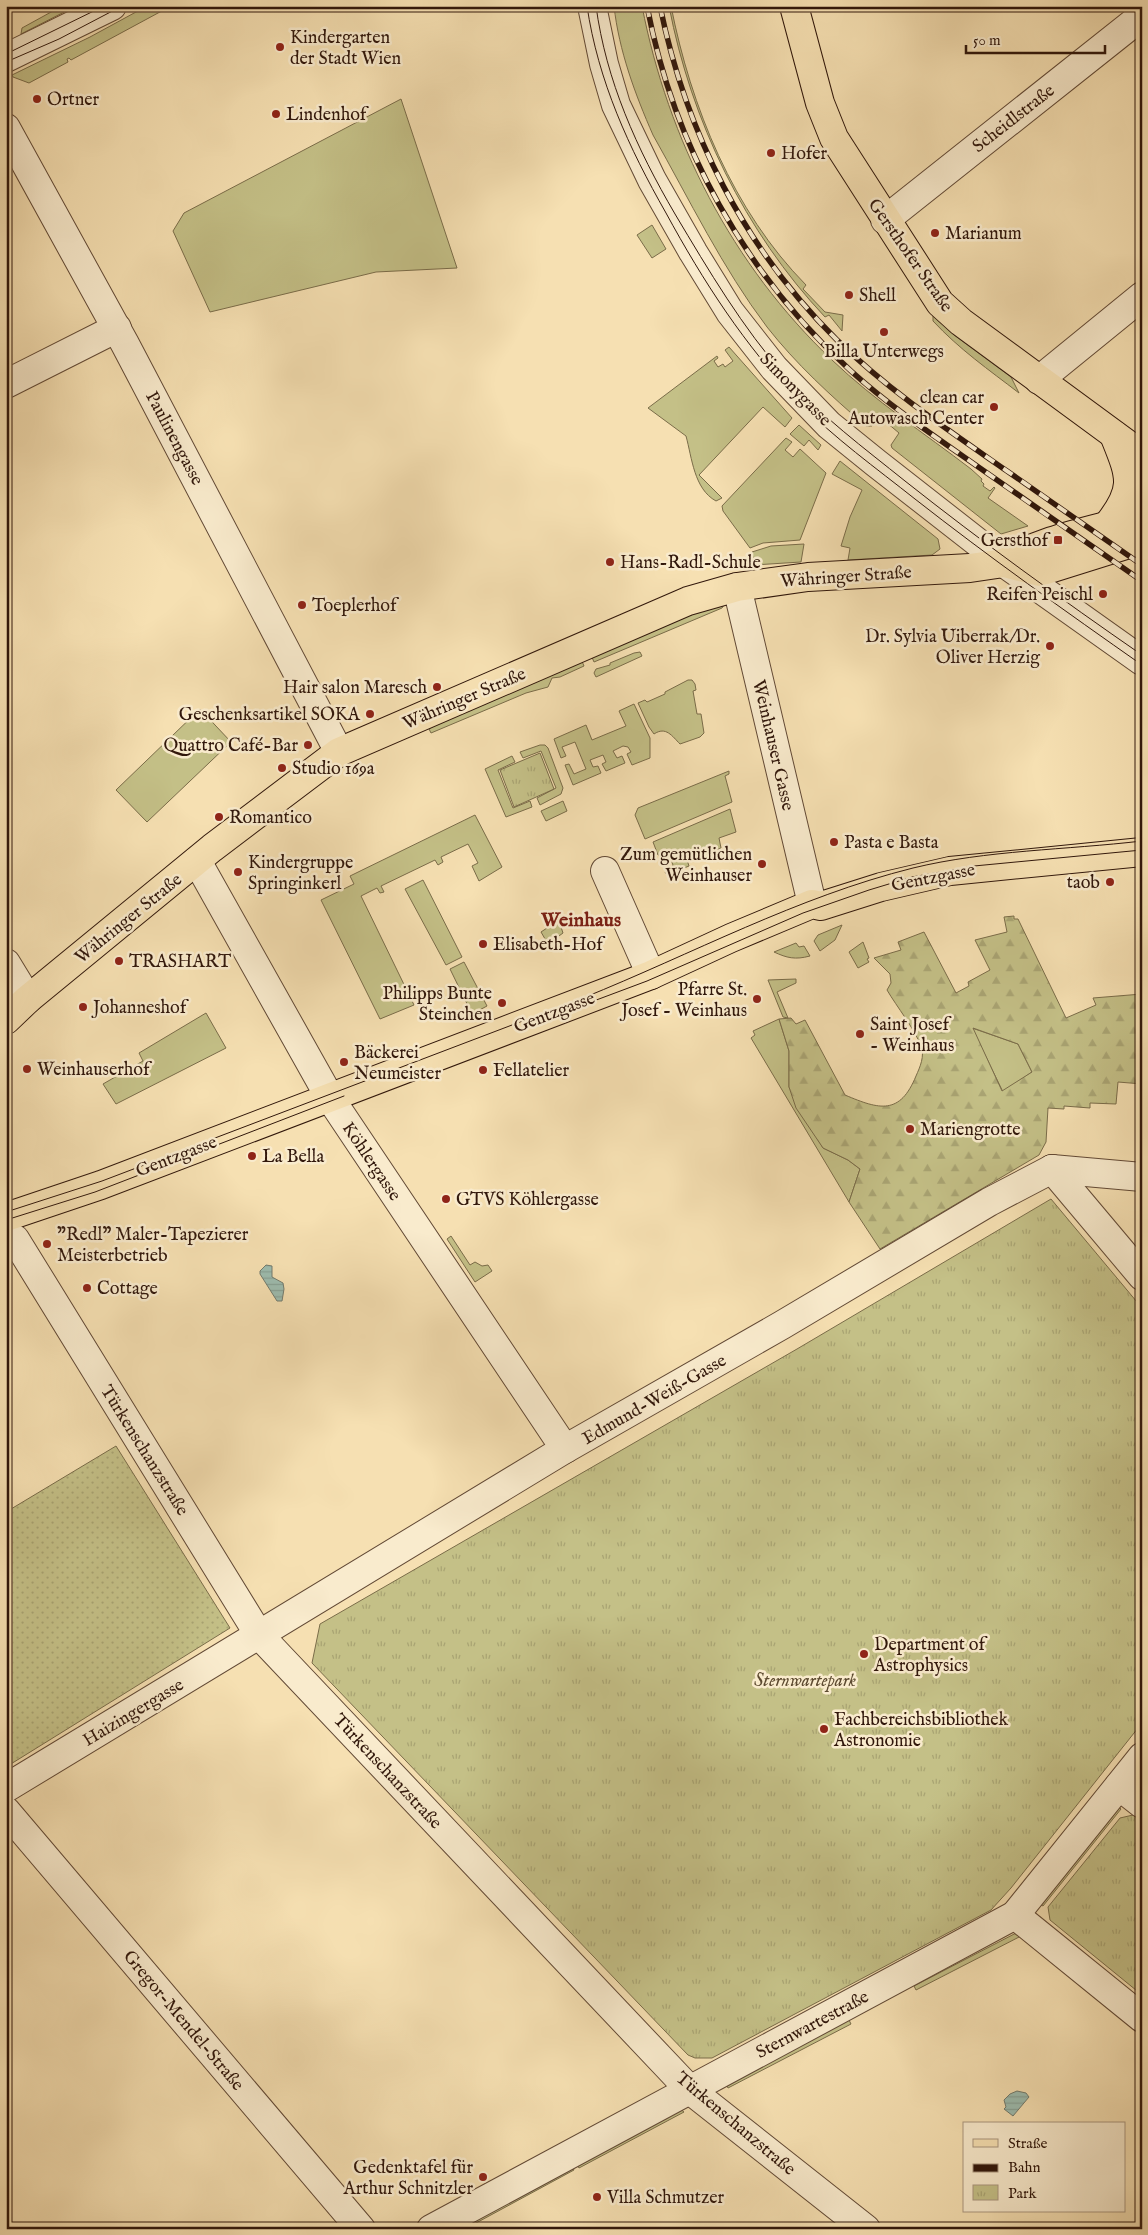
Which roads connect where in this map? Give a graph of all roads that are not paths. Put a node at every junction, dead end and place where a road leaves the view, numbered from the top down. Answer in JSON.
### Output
{"nodes":[{"id":1,"x":112,"y":6,"type":"edge"},
{"id":2,"x":592,"y":6,"type":"edge"},
{"id":3,"x":794,"y":6,"type":"edge"},
{"id":4,"x":1142,"y":16,"type":"edge"},
{"id":5,"x":6,"y":58,"type":"edge"},
{"id":6,"x":6,"y":128,"type":"edge"},
{"id":7,"x":885,"y":220,"type":"junction"},
{"id":8,"x":1142,"y":296,"type":"edge"},
{"id":9,"x":117,"y":328,"type":"junction"},
{"id":10,"x":1039,"y":380,"type":"junction"},
{"id":11,"x":6,"y":384,"type":"edge"},
{"id":12,"x":1114,"y":435,"type":"junction"},
{"id":13,"x":1142,"y":455,"type":"edge"},
{"id":14,"x":1142,"y":516,"type":"edge"},
{"id":15,"x":1106,"y":527,"type":"junction"},
{"id":16,"x":1142,"y":540,"type":"edge"},
{"id":17,"x":1004,"y":563,"type":"junction"},
{"id":18,"x":737,"y":587,"type":"junction"},
{"id":19,"x":1142,"y":661,"type":"edge"},
{"id":20,"x":339,"y":752,"type":"junction"},
{"id":21,"x":1142,"y":852,"type":"edge"},
{"id":22,"x":197,"y":861,"type":"junction"},
{"id":23,"x":605,"y":872,"type":"dead end"},
{"id":24,"x":812,"y":904,"type":"junction"},
{"id":25,"x":6,"y":963,"type":"edge"},
{"id":26,"x":651,"y":975,"type":"junction"},
{"id":27,"x":28,"y":999,"type":"junction"},
{"id":28,"x":6,"y":1020,"type":"edge"},
{"id":29,"x":330,"y":1098,"type":"junction"},
{"id":30,"x":1052,"y":1169,"type":"junction"},
{"id":31,"x":1142,"y":1177,"type":"edge"},
{"id":32,"x":6,"y":1216,"type":"edge"},
{"id":33,"x":6,"y":1234,"type":"edge"},
{"id":34,"x":1142,"y":1276,"type":"edge"},
{"id":35,"x":565,"y":1449,"type":"junction"},
{"id":36,"x":259,"y":1635,"type":"junction"},
{"id":37,"x":1142,"y":1757,"type":"edge"},
{"id":38,"x":1119,"y":1786,"type":"junction"},
{"id":39,"x":6,"y":1788,"type":"edge"},
{"id":40,"x":1142,"y":1804,"type":"edge"},
{"id":41,"x":6,"y":1811,"type":"edge"},
{"id":42,"x":1015,"y":1914,"type":"junction"},
{"id":43,"x":1142,"y":2018,"type":"edge"},
{"id":44,"x":690,"y":2090,"type":"junction"},
{"id":45,"x":361,"y":2229,"type":"edge"},
{"id":46,"x":431,"y":2229,"type":"edge"},
{"id":47,"x":866,"y":2229,"type":"edge"}],
"edges":[{"from":1,"to":5,"type":"street"},
{"from":2,"to":17,"type":"street","name":"Simonygasse"},
{"from":3,"to":7,"type":"main road","name":"Gersthofer Straße"},
{"from":4,"to":7,"type":"street","name":"Scheidlstraße"},
{"from":6,"to":9,"type":"street","name":"Paulinengasse"},
{"from":7,"to":10,"type":"main road","name":"Gersthofer Straße"},
{"from":8,"to":10,"type":"street"},
{"from":9,"to":11,"type":"street"},
{"from":9,"to":20,"type":"street","name":"Paulinengasse"},
{"from":10,"to":12,"type":"main road","name":"Gersthofer Straße"},
{"from":12,"to":13,"type":"main road","name":"Gersthofer Straße"},
{"from":12,"to":15,"type":"main road"},
{"from":14,"to":15,"type":"main road","name":"Währinger Straße"},
{"from":15,"to":17,"type":"main road","name":"Währinger Straße"},
{"from":16,"to":17,"type":"main road","name":"Währinger Straße"},
{"from":17,"to":18,"type":"main road","name":"Währinger Straße"},
{"from":17,"to":19,"type":"street","name":"Simonygasse"},
{"from":18,"to":20,"type":"main road","name":"Währinger Straße"},
{"from":18,"to":24,"type":"street","name":"Weinhauser Gasse"},
{"from":20,"to":22,"type":"main road","name":"Währinger Straße"},
{"from":21,"to":24,"type":"main road","name":"Gentzgasse"},
{"from":22,"to":27,"type":"main road","name":"Währinger Straße"},
{"from":22,"to":29,"type":"street","name":"Köhlergasse"},
{"from":23,"to":26,"type":"street"},
{"from":24,"to":26,"type":"main road","name":"Gentzgasse"},
{"from":25,"to":27,"type":"street"},
{"from":26,"to":29,"type":"main road","name":"Gentzgasse"},
{"from":27,"to":28,"type":"main road","name":"Währinger Straße"},
{"from":29,"to":32,"type":"main road","name":"Gentzgasse"},
{"from":29,"to":35,"type":"street","name":"Köhlergasse"},
{"from":30,"to":31,"type":"street"},
{"from":30,"to":34,"type":"street"},
{"from":30,"to":35,"type":"street","name":"Edmund-Weiß-Gasse"},
{"from":33,"to":36,"type":"street","name":"Türkenschanzstraße"},
{"from":35,"to":36,"type":"street","name":"Edmund-Weiß-Gasse"},
{"from":36,"to":39,"type":"street","name":"Haizingergasse"},
{"from":36,"to":44,"type":"street","name":"Türkenschanzstraße"},
{"from":37,"to":38,"type":"street","name":"Sternwartestraße"},
{"from":38,"to":40,"type":"street"},
{"from":38,"to":42,"type":"street","name":"Sternwartestraße"},
{"from":41,"to":45,"type":"street","name":"Gregor-Mendel-Straße"},
{"from":42,"to":43,"type":"street"},
{"from":42,"to":44,"type":"street","name":"Sternwartestraße"},
{"from":44,"to":46,"type":"street","name":"Sternwartestraße"},
{"from":44,"to":47,"type":"street","name":"Türkenschanzstraße"}]}
